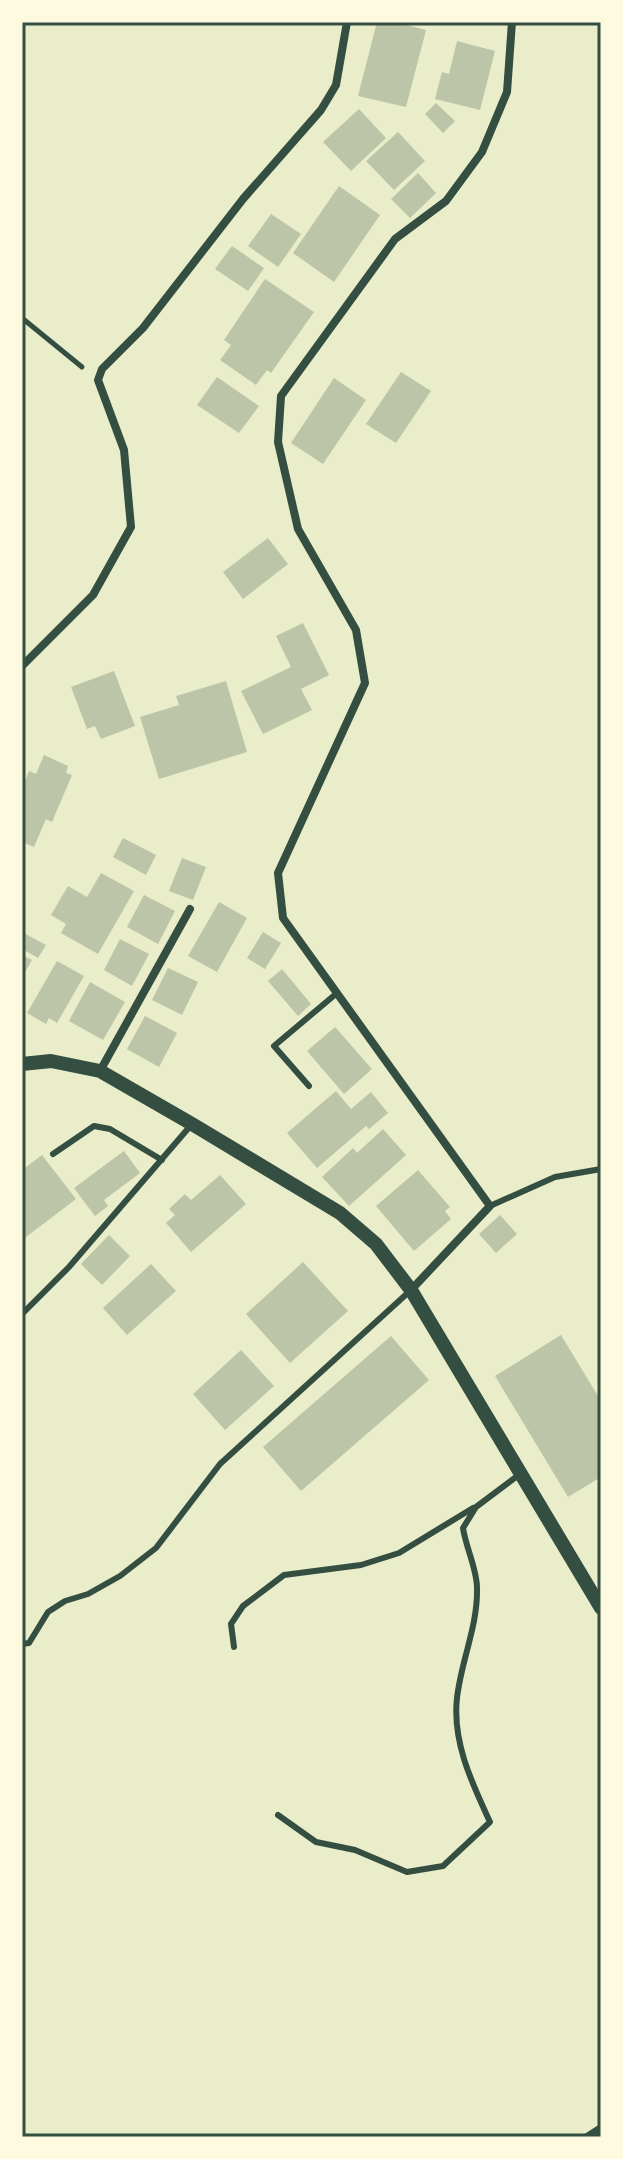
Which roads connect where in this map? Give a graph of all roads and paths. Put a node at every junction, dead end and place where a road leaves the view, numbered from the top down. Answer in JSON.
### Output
{"nodes":[{"id":1,"x":347,"y":22,"type":"edge"},
{"id":2,"x":512,"y":22,"type":"edge"},
{"id":3,"x":22,"y":318,"type":"edge"},
{"id":4,"x":98,"y":380,"type":"junction"},
{"id":5,"x":22,"y":666,"type":"edge"},
{"id":6,"x":190,"y":909,"type":"dead end"},
{"id":7,"x":337,"y":993,"type":"junction"},
{"id":8,"x":22,"y":1064,"type":"edge"},
{"id":9,"x":100,"y":1071,"type":"junction"},
{"id":10,"x":309,"y":1086,"type":"dead end"},
{"id":11,"x":192,"y":1124,"type":"junction"},
{"id":12,"x":53,"y":1154,"type":"dead end"},
{"id":13,"x":162,"y":1160,"type":"junction"},
{"id":14,"x":601,"y":1169,"type":"edge"},
{"id":15,"x":490,"y":1206,"type":"junction"},
{"id":16,"x":411,"y":1290,"type":"junction"},
{"id":17,"x":22,"y":1314,"type":"edge"},
{"id":18,"x":520,"y":1474,"type":"junction"},
{"id":19,"x":476,"y":1507,"type":"junction"},
{"id":20,"x":601,"y":1608,"type":"edge"},
{"id":21,"x":22,"y":1644,"type":"edge"},
{"id":22,"x":234,"y":1647,"type":"dead end"},
{"id":23,"x":278,"y":1815,"type":"dead end"},
{"id":24,"x":601,"y":2128,"type":"edge"},
{"id":25,"x":587,"y":2137,"type":"edge"}],
"edges":[{"from":1,"to":4,"type":"street"},
{"from":2,"to":7,"type":"street"},
{"from":3,"to":4,"type":"path"},
{"from":4,"to":5,"type":"street"},
{"from":6,"to":9,"type":"street"},
{"from":7,"to":10,"type":"lane"},
{"from":7,"to":15,"type":"street"},
{"from":8,"to":9,"type":"street"},
{"from":9,"to":11,"type":"street"},
{"from":11,"to":13,"type":"lane"},
{"from":11,"to":16,"type":"street"},
{"from":12,"to":13,"type":"lane"},
{"from":13,"to":17,"type":"lane"},
{"from":14,"to":15,"type":"lane"},
{"from":15,"to":16,"type":"street"},
{"from":16,"to":18,"type":"street"},
{"from":16,"to":21,"type":"lane"},
{"from":18,"to":19,"type":"lane"},
{"from":18,"to":20,"type":"street"},
{"from":19,"to":22,"type":"lane"},
{"from":19,"to":23,"type":"lane"},
{"from":24,"to":25,"type":"street"}]}
